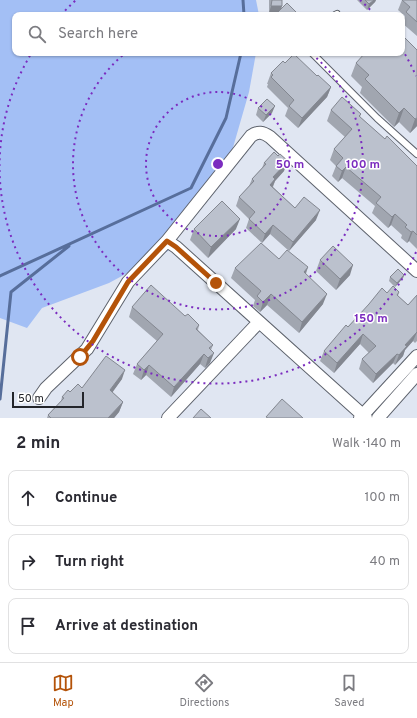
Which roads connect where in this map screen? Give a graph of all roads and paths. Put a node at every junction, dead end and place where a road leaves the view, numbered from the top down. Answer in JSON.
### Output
{"nodes":[{"id":1,"x":315,"y":56,"type":"edge"},
{"id":2,"x":417,"y":154,"type":"edge"},
{"id":3,"x":167,"y":241,"type":"junction"},
{"id":4,"x":417,"y":271,"type":"edge"},
{"id":5,"x":259,"y":322,"type":"junction"},
{"id":6,"x":417,"y":356,"type":"edge"},
{"id":7,"x":417,"y":374,"type":"edge"},
{"id":8,"x":39,"y":398,"type":"dead end"},
{"id":9,"x":363,"y":417,"type":"edge"},
{"id":10,"x":168,"y":418,"type":"edge"},
{"id":11,"x":378,"y":418,"type":"edge"}],
"edges":[{"from":1,"to":2,"type":"lane"},
{"from":3,"to":4,"type":"street"},
{"from":3,"to":5,"type":"street"},
{"from":3,"to":8,"type":"street"},
{"from":5,"to":9,"type":"street"},
{"from":5,"to":10,"type":"street"},
{"from":6,"to":9,"type":"street"},
{"from":7,"to":11,"type":"street"}]}
